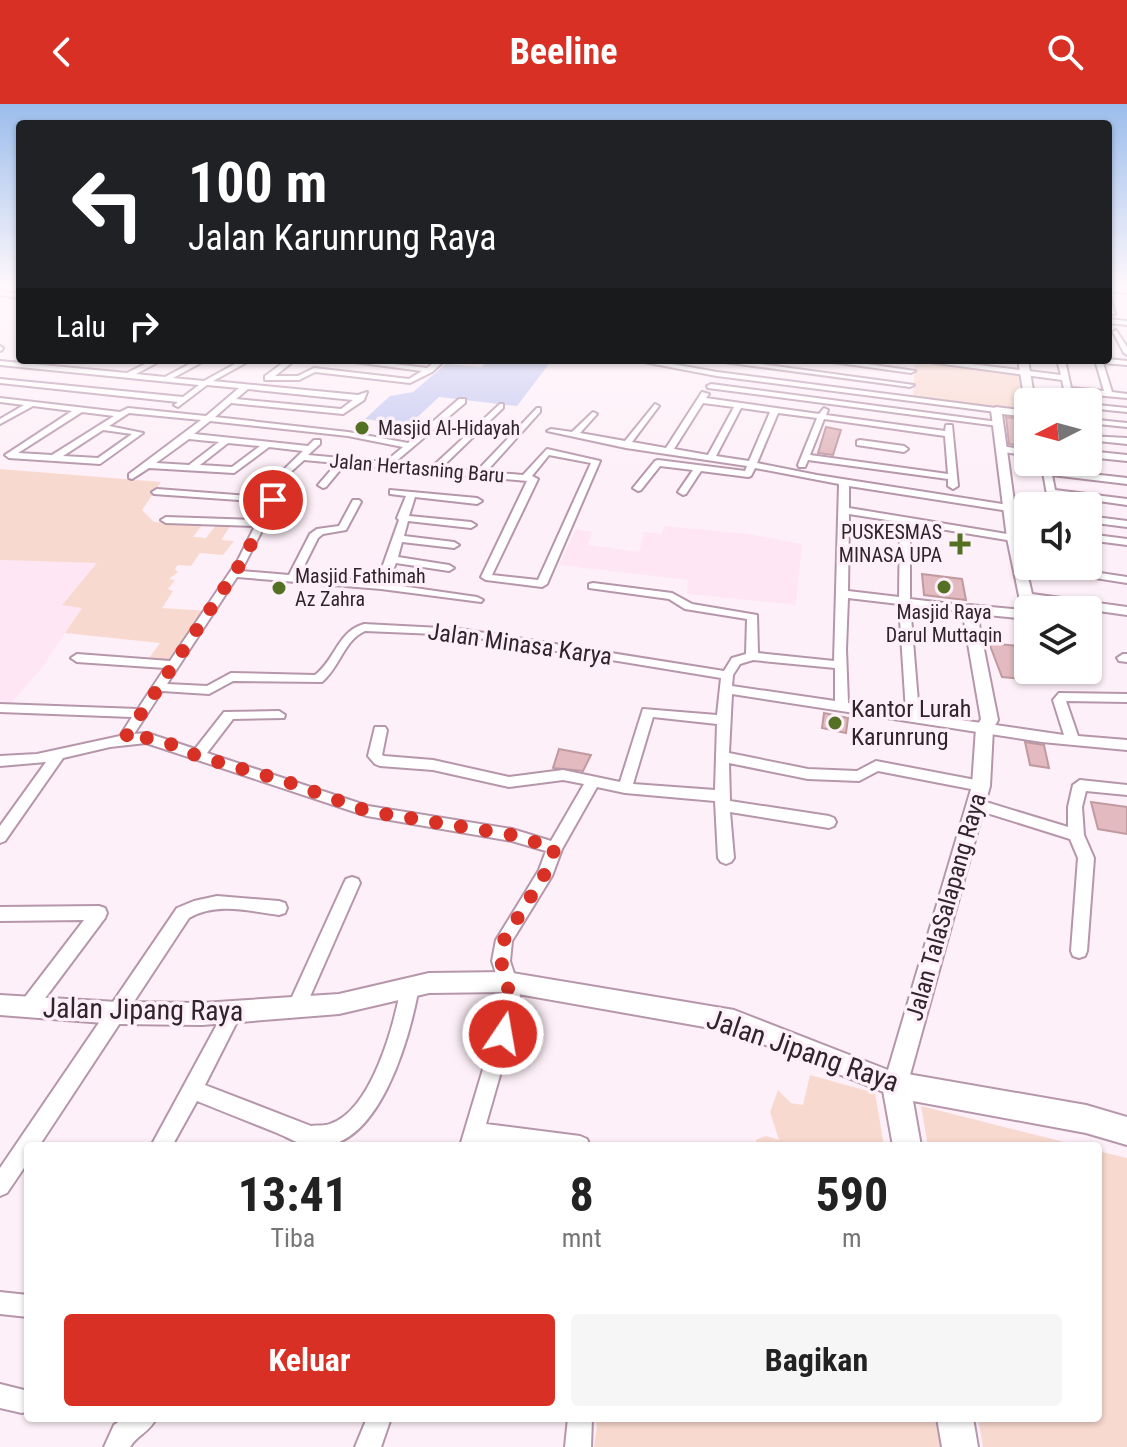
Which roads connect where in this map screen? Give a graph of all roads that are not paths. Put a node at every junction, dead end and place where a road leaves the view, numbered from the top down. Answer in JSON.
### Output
{"nodes":[{"id":1,"x":11,"y":357,"type":"dead end"},
{"id":2,"x":1,"y":362,"type":"edge"},
{"id":3,"x":22,"y":364,"type":"edge"},
{"id":4,"x":150,"y":364,"type":"edge"},
{"id":5,"x":194,"y":364,"type":"edge"},
{"id":6,"x":240,"y":364,"type":"edge"},
{"id":7,"x":286,"y":364,"type":"edge"},
{"id":8,"x":322,"y":364,"type":"edge"},
{"id":9,"x":380,"y":364,"type":"edge"},
{"id":10,"x":400,"y":364,"type":"edge"},
{"id":11,"x":436,"y":364,"type":"edge"},
{"id":12,"x":657,"y":364,"type":"edge"},
{"id":13,"x":675,"y":364,"type":"edge"},
{"id":14,"x":745,"y":364,"type":"edge"},
{"id":15,"x":803,"y":364,"type":"edge"},
{"id":16,"x":878,"y":364,"type":"edge"},
{"id":17,"x":911,"y":364,"type":"edge"},
{"id":18,"x":987,"y":364,"type":"edge"},
{"id":19,"x":1024,"y":364,"type":"edge"},
{"id":20,"x":1062,"y":364,"type":"edge"},
{"id":21,"x":1100,"y":364,"type":"edge"},
{"id":22,"x":95,"y":365,"type":"dead end"},
{"id":23,"x":398,"y":366,"type":"junction"},
{"id":24,"x":672,"y":367,"type":"junction"},
{"id":25,"x":86,"y":370,"type":"junction"},
{"id":26,"x":314,"y":370,"type":"junction"},
{"id":27,"x":429,"y":370,"type":"junction"},
{"id":28,"x":800,"y":371,"type":"junction"},
{"id":29,"x":911,"y":371,"type":"junction"},
{"id":30,"x":1025,"y":372,"type":"junction"},
{"id":31,"x":130,"y":374,"type":"junction"},
{"id":32,"x":717,"y":374,"type":"junction"},
{"id":33,"x":168,"y":377,"type":"junction"},
{"id":34,"x":379,"y":378,"type":"junction"},
{"id":35,"x":1065,"y":378,"type":"junction"},
{"id":36,"x":0,"y":381,"type":"edge"},
{"id":37,"x":208,"y":381,"type":"junction"},
{"id":38,"x":794,"y":383,"type":"junction"},
{"id":39,"x":910,"y":385,"type":"junction"},
{"id":40,"x":247,"y":386,"type":"junction"},
{"id":41,"x":711,"y":386,"type":"junction"},
{"id":42,"x":1028,"y":388,"type":"edge"},
{"id":43,"x":1067,"y":388,"type":"edge"},
{"id":44,"x":856,"y":392,"type":"junction"},
{"id":45,"x":365,"y":393,"type":"junction"},
{"id":46,"x":1102,"y":393,"type":"edge"},
{"id":47,"x":1109,"y":394,"type":"junction"},
{"id":48,"x":128,"y":395,"type":"junction"},
{"id":49,"x":141,"y":396,"type":"junction"},
{"id":50,"x":1127,"y":396,"type":"edge"},
{"id":51,"x":909,"y":398,"type":"junction"},
{"id":52,"x":0,"y":400,"type":"edge"},
{"id":53,"x":185,"y":400,"type":"junction"},
{"id":54,"x":701,"y":400,"type":"junction"},
{"id":55,"x":229,"y":401,"type":"junction"},
{"id":56,"x":462,"y":401,"type":"dead end"},
{"id":57,"x":828,"y":402,"type":"junction"},
{"id":58,"x":33,"y":403,"type":"junction"},
{"id":59,"x":739,"y":405,"type":"junction"},
{"id":60,"x":500,"y":406,"type":"dead end"},
{"id":61,"x":655,"y":406,"type":"dead end"},
{"id":62,"x":854,"y":406,"type":"junction"},
{"id":63,"x":1102,"y":407,"type":"edge"},
{"id":64,"x":79,"y":410,"type":"junction"},
{"id":65,"x":537,"y":410,"type":"dead end"},
{"id":66,"x":775,"y":410,"type":"junction"},
{"id":67,"x":996,"y":410,"type":"junction"},
{"id":68,"x":1127,"y":410,"type":"edge"},
{"id":69,"x":124,"y":412,"type":"junction"},
{"id":70,"x":1014,"y":412,"type":"edge"},
{"id":71,"x":153,"y":413,"type":"junction"},
{"id":72,"x":593,"y":414,"type":"dead end"},
{"id":73,"x":165,"y":415,"type":"junction"},
{"id":74,"x":821,"y":417,"type":"junction"},
{"id":75,"x":949,"y":418,"type":"junction"},
{"id":76,"x":207,"y":420,"type":"junction"},
{"id":77,"x":0,"y":422,"type":"edge"},
{"id":78,"x":861,"y":422,"type":"junction"},
{"id":79,"x":1102,"y":422,"type":"edge"},
{"id":80,"x":998,"y":424,"type":"junction"},
{"id":81,"x":1127,"y":425,"type":"edge"},
{"id":82,"x":100,"y":427,"type":"junction"},
{"id":83,"x":906,"y":428,"type":"junction"},
{"id":84,"x":551,"y":431,"type":"dead end"},
{"id":85,"x":949,"y":434,"type":"junction"},
{"id":86,"x":574,"y":435,"type":"junction"},
{"id":87,"x":187,"y":436,"type":"junction"},
{"id":88,"x":1102,"y":439,"type":"edge"},
{"id":89,"x":227,"y":440,"type":"junction"},
{"id":90,"x":1127,"y":441,"type":"edge"},
{"id":91,"x":317,"y":442,"type":"dead end"},
{"id":92,"x":860,"y":443,"type":"junction"},
{"id":93,"x":267,"y":445,"type":"junction"},
{"id":94,"x":626,"y":445,"type":"junction"},
{"id":95,"x":410,"y":446,"type":"junction"},
{"id":96,"x":308,"y":449,"type":"junction"},
{"id":97,"x":904,"y":449,"type":"junction"},
{"id":98,"x":1001,"y":449,"type":"junction"},
{"id":99,"x":668,"y":451,"type":"junction"},
{"id":100,"x":1014,"y":451,"type":"edge"},
{"id":101,"x":301,"y":457,"type":"junction"},
{"id":102,"x":805,"y":457,"type":"junction"},
{"id":103,"x":1102,"y":457,"type":"edge"},
{"id":104,"x":710,"y":458,"type":"junction"},
{"id":105,"x":1127,"y":458,"type":"edge"},
{"id":106,"x":52,"y":459,"type":"junction"},
{"id":107,"x":342,"y":462,"type":"junction"},
{"id":108,"x":858,"y":464,"type":"junction"},
{"id":109,"x":147,"y":465,"type":"junction"},
{"id":110,"x":754,"y":465,"type":"junction"},
{"id":111,"x":386,"y":466,"type":"junction"},
{"id":112,"x":192,"y":467,"type":"junction"},
{"id":113,"x":698,"y":469,"type":"junction"},
{"id":114,"x":903,"y":471,"type":"junction"},
{"id":115,"x":432,"y":472,"type":"junction"},
{"id":116,"x":798,"y":473,"type":"junction"},
{"id":117,"x":479,"y":474,"type":"junction"},
{"id":118,"x":132,"y":476,"type":"dead end"},
{"id":119,"x":1048,"y":476,"type":"edge"},
{"id":120,"x":1089,"y":476,"type":"edge"},
{"id":121,"x":952,"y":477,"type":"junction"},
{"id":122,"x":1094,"y":477,"type":"joint"},
{"id":123,"x":530,"y":479,"type":"junction"},
{"id":124,"x":1127,"y":481,"type":"edge"},
{"id":125,"x":844,"y":482,"type":"junction"},
{"id":126,"x":274,"y":484,"type":"dead end"},
{"id":127,"x":323,"y":485,"type":"dead end"},
{"id":128,"x":638,"y":488,"type":"dead end"},
{"id":129,"x":157,"y":492,"type":"dead end"},
{"id":130,"x":393,"y":492,"type":"dead end"},
{"id":131,"x":683,"y":492,"type":"dead end"},
{"id":132,"x":1051,"y":492,"type":"edge"},
{"id":133,"x":411,"y":494,"type":"junction"},
{"id":134,"x":955,"y":499,"type":"junction"},
{"id":135,"x":1102,"y":499,"type":"edge"},
{"id":136,"x":477,"y":501,"type":"dead end"},
{"id":137,"x":356,"y":502,"type":"dead end"},
{"id":138,"x":1127,"y":502,"type":"edge"},
{"id":139,"x":1009,"y":508,"type":"junction"},
{"id":140,"x":1014,"y":509,"type":"edge"},
{"id":141,"x":843,"y":510,"type":"junction"},
{"id":142,"x":402,"y":518,"type":"junction"},
{"id":143,"x":166,"y":520,"type":"dead end"},
{"id":144,"x":905,"y":521,"type":"junction"},
{"id":145,"x":1102,"y":522,"type":"edge"},
{"id":146,"x":262,"y":523,"type":"junction"},
{"id":147,"x":471,"y":525,"type":"dead end"},
{"id":148,"x":1126,"y":527,"type":"edge"},
{"id":149,"x":398,"y":538,"type":"junction"},
{"id":150,"x":1013,"y":538,"type":"junction"},
{"id":151,"x":1102,"y":539,"type":"edge"},
{"id":152,"x":1127,"y":542,"type":"edge"},
{"id":153,"x":454,"y":545,"type":"dead end"},
{"id":154,"x":392,"y":559,"type":"junction"},
{"id":155,"x":449,"y":568,"type":"dead end"},
{"id":156,"x":234,"y":574,"type":"junction"},
{"id":157,"x":1102,"y":576,"type":"edge"},
{"id":158,"x":293,"y":577,"type":"junction"},
{"id":159,"x":1127,"y":580,"type":"edge"},
{"id":160,"x":381,"y":586,"type":"junction"},
{"id":161,"x":593,"y":586,"type":"dead end"},
{"id":162,"x":843,"y":594,"type":"junction"},
{"id":163,"x":1026,"y":596,"type":"edge"},
{"id":164,"x":477,"y":600,"type":"dead end"},
{"id":165,"x":904,"y":601,"type":"junction"},
{"id":166,"x":1014,"y":607,"type":"edge"},
{"id":167,"x":969,"y":609,"type":"junction"},
{"id":168,"x":1102,"y":610,"type":"edge"},
{"id":169,"x":1127,"y":611,"type":"edge"},
{"id":170,"x":752,"y":656,"type":"junction"},
{"id":171,"x":77,"y":658,"type":"dead end"},
{"id":172,"x":172,"y":665,"type":"junction"},
{"id":173,"x":841,"y":665,"type":"junction"},
{"id":174,"x":727,"y":675,"type":"junction"},
{"id":175,"x":157,"y":687,"type":"junction"},
{"id":176,"x":726,"y":689,"type":"junction"},
{"id":177,"x":1127,"y":698,"type":"edge"},
{"id":178,"x":842,"y":705,"type":"junction"},
{"id":179,"x":0,"y":708,"type":"edge"},
{"id":180,"x":141,"y":713,"type":"junction"},
{"id":181,"x":279,"y":715,"type":"dead end"},
{"id":182,"x":913,"y":718,"type":"junction"},
{"id":183,"x":721,"y":720,"type":"junction"},
{"id":184,"x":984,"y":728,"type":"junction"},
{"id":185,"x":380,"y":730,"type":"dead end"},
{"id":186,"x":125,"y":738,"type":"junction"},
{"id":187,"x":1073,"y":740,"type":"junction"},
{"id":188,"x":1127,"y":745,"type":"edge"},
{"id":189,"x":59,"y":753,"type":"junction"},
{"id":190,"x":197,"y":756,"type":"junction"},
{"id":191,"x":723,"y":757,"type":"junction"},
{"id":192,"x":0,"y":761,"type":"edge"},
{"id":193,"x":593,"y":782,"type":"junction"},
{"id":194,"x":625,"y":788,"type":"junction"},
{"id":195,"x":1127,"y":790,"type":"edge"},
{"id":196,"x":978,"y":795,"type":"junction"},
{"id":197,"x":720,"y":801,"type":"junction"},
{"id":198,"x":829,"y":822,"type":"dead end"},
{"id":199,"x":1076,"y":835,"type":"junction"},
{"id":200,"x":0,"y":837,"type":"edge"},
{"id":201,"x":555,"y":848,"type":"junction"},
{"id":202,"x":726,"y":858,"type":"dead end"},
{"id":203,"x":352,"y":883,"type":"dead end"},
{"id":204,"x":279,"y":908,"type":"dead end"},
{"id":205,"x":0,"y":914,"type":"edge"},
{"id":206,"x":1079,"y":951,"type":"dead end"},
{"id":207,"x":507,"y":982,"type":"junction"},
{"id":208,"x":410,"y":987,"type":"junction"},
{"id":209,"x":0,"y":1005,"type":"edge"},
{"id":210,"x":28,"y":1007,"type":"junction"},
{"id":211,"x":296,"y":1008,"type":"junction"},
{"id":212,"x":233,"y":1012,"type":"junction"},
{"id":213,"x":117,"y":1013,"type":"junction"},
{"id":214,"x":896,"y":1085,"type":"junction"},
{"id":215,"x":193,"y":1090,"type":"junction"},
{"id":216,"x":1127,"y":1131,"type":"edge"},
{"id":217,"x":472,"y":1140,"type":"edge"},
{"id":218,"x":30,"y":1142,"type":"edge"},
{"id":219,"x":163,"y":1142,"type":"edge"},
{"id":220,"x":508,"y":1142,"type":"edge"},
{"id":221,"x":906,"y":1142,"type":"edge"},
{"id":222,"x":24,"y":1151,"type":"edge"},
{"id":223,"x":0,"y":1186,"type":"edge"},
{"id":224,"x":0,"y":1303,"type":"edge"},
{"id":225,"x":24,"y":1306,"type":"edge"},
{"id":226,"x":139,"y":1422,"type":"edge"},
{"id":227,"x":377,"y":1422,"type":"edge"},
{"id":228,"x":580,"y":1422,"type":"edge"},
{"id":229,"x":956,"y":1422,"type":"edge"},
{"id":230,"x":117,"y":1447,"type":"edge"},
{"id":231,"x":368,"y":1447,"type":"edge"},
{"id":232,"x":578,"y":1447,"type":"edge"},
{"id":233,"x":960,"y":1447,"type":"edge"}],
"edges":[{"from":1,"to":2,"type":"street"},
{"from":3,"to":25,"type":"street"},
{"from":4,"to":31,"type":"street"},
{"from":5,"to":33,"type":"street"},
{"from":6,"to":37,"type":"street"},
{"from":7,"to":26,"type":"street"},
{"from":8,"to":26,"type":"street"},
{"from":9,"to":23,"type":"street"},
{"from":10,"to":23,"type":"street"},
{"from":11,"to":27,"type":"street"},
{"from":12,"to":24,"type":"street"},
{"from":13,"to":24,"type":"street"},
{"from":14,"to":28,"type":"street"},
{"from":15,"to":28,"type":"street"},
{"from":16,"to":29,"type":"street"},
{"from":17,"to":29,"type":"street"},
{"from":18,"to":30,"type":"street"},
{"from":19,"to":30,"type":"street"},
{"from":20,"to":35,"type":"street"},
{"from":21,"to":47,"type":"street"},
{"from":22,"to":25,"type":"street"},
{"from":23,"to":27,"type":"street"},
{"from":24,"to":32,"type":"street"},
{"from":25,"to":31,"type":"street"},
{"from":26,"to":34,"type":"street"},
{"from":27,"to":34,"type":"street"},
{"from":28,"to":38,"type":"street"},
{"from":28,"to":39,"type":"street"},
{"from":29,"to":39,"type":"street"},
{"from":30,"to":35,"type":"street"},
{"from":30,"to":42,"type":"street"},
{"from":31,"to":33,"type":"street"},
{"from":32,"to":38,"type":"street"},
{"from":32,"to":41,"type":"street"},
{"from":33,"to":37,"type":"street"},
{"from":34,"to":45,"type":"street"},
{"from":35,"to":43,"type":"street"},
{"from":36,"to":48,"type":"street"},
{"from":37,"to":40,"type":"street"},
{"from":37,"to":53,"type":"street"},
{"from":38,"to":44,"type":"street"},
{"from":39,"to":51,"type":"street"},
{"from":40,"to":45,"type":"street"},
{"from":40,"to":55,"type":"street"},
{"from":41,"to":54,"type":"street"},
{"from":41,"to":57,"type":"street"},
{"from":44,"to":51,"type":"street"},
{"from":44,"to":62,"type":"street"},
{"from":45,"to":55,"type":"street"},
{"from":46,"to":47,"type":"street"},
{"from":47,"to":50,"type":"street"},
{"from":48,"to":49,"type":"street"},
{"from":48,"to":69,"type":"street"},
{"from":49,"to":53,"type":"street"},
{"from":49,"to":71,"type":"street"},
{"from":51,"to":67,"type":"street"},
{"from":52,"to":58,"type":"street"},
{"from":53,"to":73,"type":"street"},
{"from":54,"to":59,"type":"street"},
{"from":54,"to":99,"type":"street"},
{"from":55,"to":76,"type":"street"},
{"from":56,"to":95,"type":"street"},
{"from":57,"to":62,"type":"street"},
{"from":57,"to":74,"type":"street"},
{"from":58,"to":64,"type":"street"},
{"from":58,"to":77,"type":"street"},
{"from":59,"to":66,"type":"street"},
{"from":59,"to":104,"type":"street"},
{"from":60,"to":115,"type":"street"},
{"from":61,"to":94,"type":"street"},
{"from":62,"to":75,"type":"street"},
{"from":63,"to":68,"type":"street"},
{"from":64,"to":69,"type":"street"},
{"from":64,"to":106,"type":"street"},
{"from":65,"to":117,"type":"street"},
{"from":66,"to":74,"type":"street"},
{"from":66,"to":110,"type":"street"},
{"from":67,"to":70,"type":"street"},
{"from":67,"to":80,"type":"street"},
{"from":69,"to":71,"type":"street"},
{"from":69,"to":82,"type":"street"},
{"from":71,"to":73,"type":"street"},
{"from":72,"to":86,"type":"street"},
{"from":73,"to":76,"type":"street"},
{"from":74,"to":78,"type":"street"},
{"from":74,"to":102,"type":"street"},
{"from":75,"to":80,"type":"street"},
{"from":75,"to":85,"type":"street"},
{"from":76,"to":87,"type":"street"},
{"from":76,"to":95,"type":"street"},
{"from":78,"to":83,"type":"street"},
{"from":78,"to":92,"type":"street"},
{"from":79,"to":81,"type":"street"},
{"from":80,"to":98,"type":"street"},
{"from":82,"to":106,"type":"street"},
{"from":82,"to":106,"type":"street"},
{"from":83,"to":85,"type":"street"},
{"from":83,"to":97,"type":"street"},
{"from":84,"to":86,"type":"street"},
{"from":85,"to":121,"type":"street"},
{"from":86,"to":94,"type":"street"},
{"from":87,"to":89,"type":"street"},
{"from":87,"to":109,"type":"street"},
{"from":88,"to":90,"type":"street"},
{"from":89,"to":93,"type":"street"},
{"from":89,"to":112,"type":"street"},
{"from":91,"to":96,"type":"street"},
{"from":92,"to":97,"type":"street"},
{"from":92,"to":108,"type":"street"},
{"from":93,"to":96,"type":"street"},
{"from":93,"to":112,"type":"street"},
{"from":94,"to":99,"type":"street"},
{"from":95,"to":111,"type":"street"},
{"from":96,"to":101,"type":"street"},
{"from":97,"to":114,"type":"street"},
{"from":98,"to":100,"type":"street"},
{"from":98,"to":139,"type":"street"},
{"from":99,"to":104,"type":"street"},
{"from":101,"to":107,"type":"street","name":"Jalan Hertasning Baru"},
{"from":101,"to":126,"type":"street"},
{"from":102,"to":108,"type":"street"},
{"from":102,"to":116,"type":"street"},
{"from":103,"to":105,"type":"street"},
{"from":104,"to":110,"type":"street"},
{"from":107,"to":111,"type":"street","name":"Jalan Hertasning Baru"},
{"from":107,"to":127,"type":"street"},
{"from":108,"to":114,"type":"street"},
{"from":109,"to":112,"type":"street"},
{"from":109,"to":118,"type":"street"},
{"from":110,"to":113,"type":"street"},
{"from":110,"to":116,"type":"street"},
{"from":111,"to":115,"type":"street","name":"Jalan Hertasning Baru"},
{"from":113,"to":128,"type":"street"},
{"from":113,"to":131,"type":"street"},
{"from":114,"to":121,"type":"street"},
{"from":115,"to":117,"type":"street","name":"Jalan Hertasning Baru"},
{"from":116,"to":125,"type":"street"},
{"from":117,"to":123,"type":"street","name":"Jalan Hertasning Baru"},
{"from":119,"to":132,"type":"street"},
{"from":120,"to":122,"type":"street"},
{"from":121,"to":134,"type":"street"},
{"from":122,"to":124,"type":"street"},
{"from":123,"to":123,"type":"street"},
{"from":125,"to":134,"type":"street"},
{"from":125,"to":141,"type":"street"},
{"from":129,"to":146,"type":"street"},
{"from":130,"to":133,"type":"street"},
{"from":133,"to":136,"type":"street"},
{"from":133,"to":142,"type":"street"},
{"from":134,"to":139,"type":"street"},
{"from":135,"to":138,"type":"street"},
{"from":137,"to":158,"type":"street"},
{"from":139,"to":140,"type":"street"},
{"from":139,"to":150,"type":"street"},
{"from":141,"to":144,"type":"street"},
{"from":141,"to":162,"type":"street"},
{"from":142,"to":147,"type":"street"},
{"from":142,"to":149,"type":"street"},
{"from":143,"to":146,"type":"street"},
{"from":144,"to":150,"type":"street"},
{"from":144,"to":165,"type":"street"},
{"from":145,"to":148,"type":"street"},
{"from":146,"to":156,"type":"street"},
{"from":149,"to":153,"type":"street"},
{"from":149,"to":154,"type":"street"},
{"from":150,"to":163,"type":"street"},
{"from":151,"to":152,"type":"street"},
{"from":154,"to":155,"type":"street"},
{"from":154,"to":160,"type":"street"},
{"from":156,"to":158,"type":"street"},
{"from":156,"to":172,"type":"street"},
{"from":157,"to":159,"type":"street"},
{"from":158,"to":160,"type":"street"},
{"from":160,"to":164,"type":"street"},
{"from":161,"to":170,"type":"street"},
{"from":162,"to":165,"type":"street"},
{"from":162,"to":173,"type":"street"},
{"from":165,"to":167,"type":"street"},
{"from":165,"to":182,"type":"street"},
{"from":166,"to":167,"type":"street"},
{"from":167,"to":184,"type":"street","name":"Jalan TalaSalapang Raya"},
{"from":168,"to":169,"type":"street"},
{"from":170,"to":173,"type":"street"},
{"from":170,"to":174,"type":"street"},
{"from":171,"to":172,"type":"street"},
{"from":172,"to":175,"type":"street"},
{"from":173,"to":178,"type":"street"},
{"from":174,"to":175,"type":"street","name":"Jalan Minasa Karya"},
{"from":174,"to":176,"type":"street"},
{"from":175,"to":180,"type":"street"},
{"from":176,"to":178,"type":"street"},
{"from":176,"to":183,"type":"street"},
{"from":177,"to":187,"type":"street"},
{"from":178,"to":182,"type":"street"},
{"from":179,"to":180,"type":"street"},
{"from":180,"to":186,"type":"street"},
{"from":181,"to":190,"type":"street"},
{"from":182,"to":184,"type":"street"},
{"from":183,"to":191,"type":"street"},
{"from":183,"to":194,"type":"street"},
{"from":184,"to":187,"type":"street"},
{"from":184,"to":196,"type":"street","name":"Jalan TalaSalapang Raya"},
{"from":185,"to":193,"type":"street"},
{"from":186,"to":189,"type":"street"},
{"from":186,"to":190,"type":"street"},
{"from":187,"to":188,"type":"street"},
{"from":189,"to":192,"type":"street"},
{"from":189,"to":200,"type":"street"},
{"from":190,"to":201,"type":"street"},
{"from":191,"to":196,"type":"street"},
{"from":191,"to":197,"type":"street"},
{"from":193,"to":194,"type":"street"},
{"from":193,"to":201,"type":"street"},
{"from":194,"to":197,"type":"street"},
{"from":195,"to":199,"type":"street"},
{"from":196,"to":199,"type":"street"},
{"from":196,"to":214,"type":"street","name":"Jalan TalaSalapang Raya"},
{"from":197,"to":198,"type":"street"},
{"from":197,"to":202,"type":"street"},
{"from":199,"to":206,"type":"street"},
{"from":201,"to":207,"type":"street"},
{"from":203,"to":211,"type":"street"},
{"from":204,"to":213,"type":"street"},
{"from":205,"to":210,"type":"street"},
{"from":207,"to":208,"type":"street","name":"Jalan Jipang Raya"},
{"from":207,"to":214,"type":"street","name":"Jalan Jipang Raya"},
{"from":207,"to":217,"type":"street"},
{"from":208,"to":211,"type":"street","name":"Jalan Jipang Raya"},
{"from":208,"to":215,"type":"street"},
{"from":209,"to":210,"type":"street","name":"Jalan Jipang Raya"},
{"from":210,"to":213,"type":"street","name":"Jalan Jipang Raya"},
{"from":211,"to":212,"type":"street","name":"Jalan Jipang Raya"},
{"from":212,"to":213,"type":"street","name":"Jalan Jipang Raya"},
{"from":212,"to":215,"type":"street"},
{"from":213,"to":218,"type":"street"},
{"from":214,"to":216,"type":"main road","name":"Jalan Jipang Raya"},
{"from":214,"to":221,"type":"main road"},
{"from":215,"to":219,"type":"street"},
{"from":217,"to":220,"type":"street"},
{"from":222,"to":223,"type":"street"},
{"from":224,"to":225,"type":"street"},
{"from":226,"to":230,"type":"street"},
{"from":227,"to":231,"type":"street"},
{"from":228,"to":232,"type":"street"},
{"from":229,"to":233,"type":"main road"}]}
